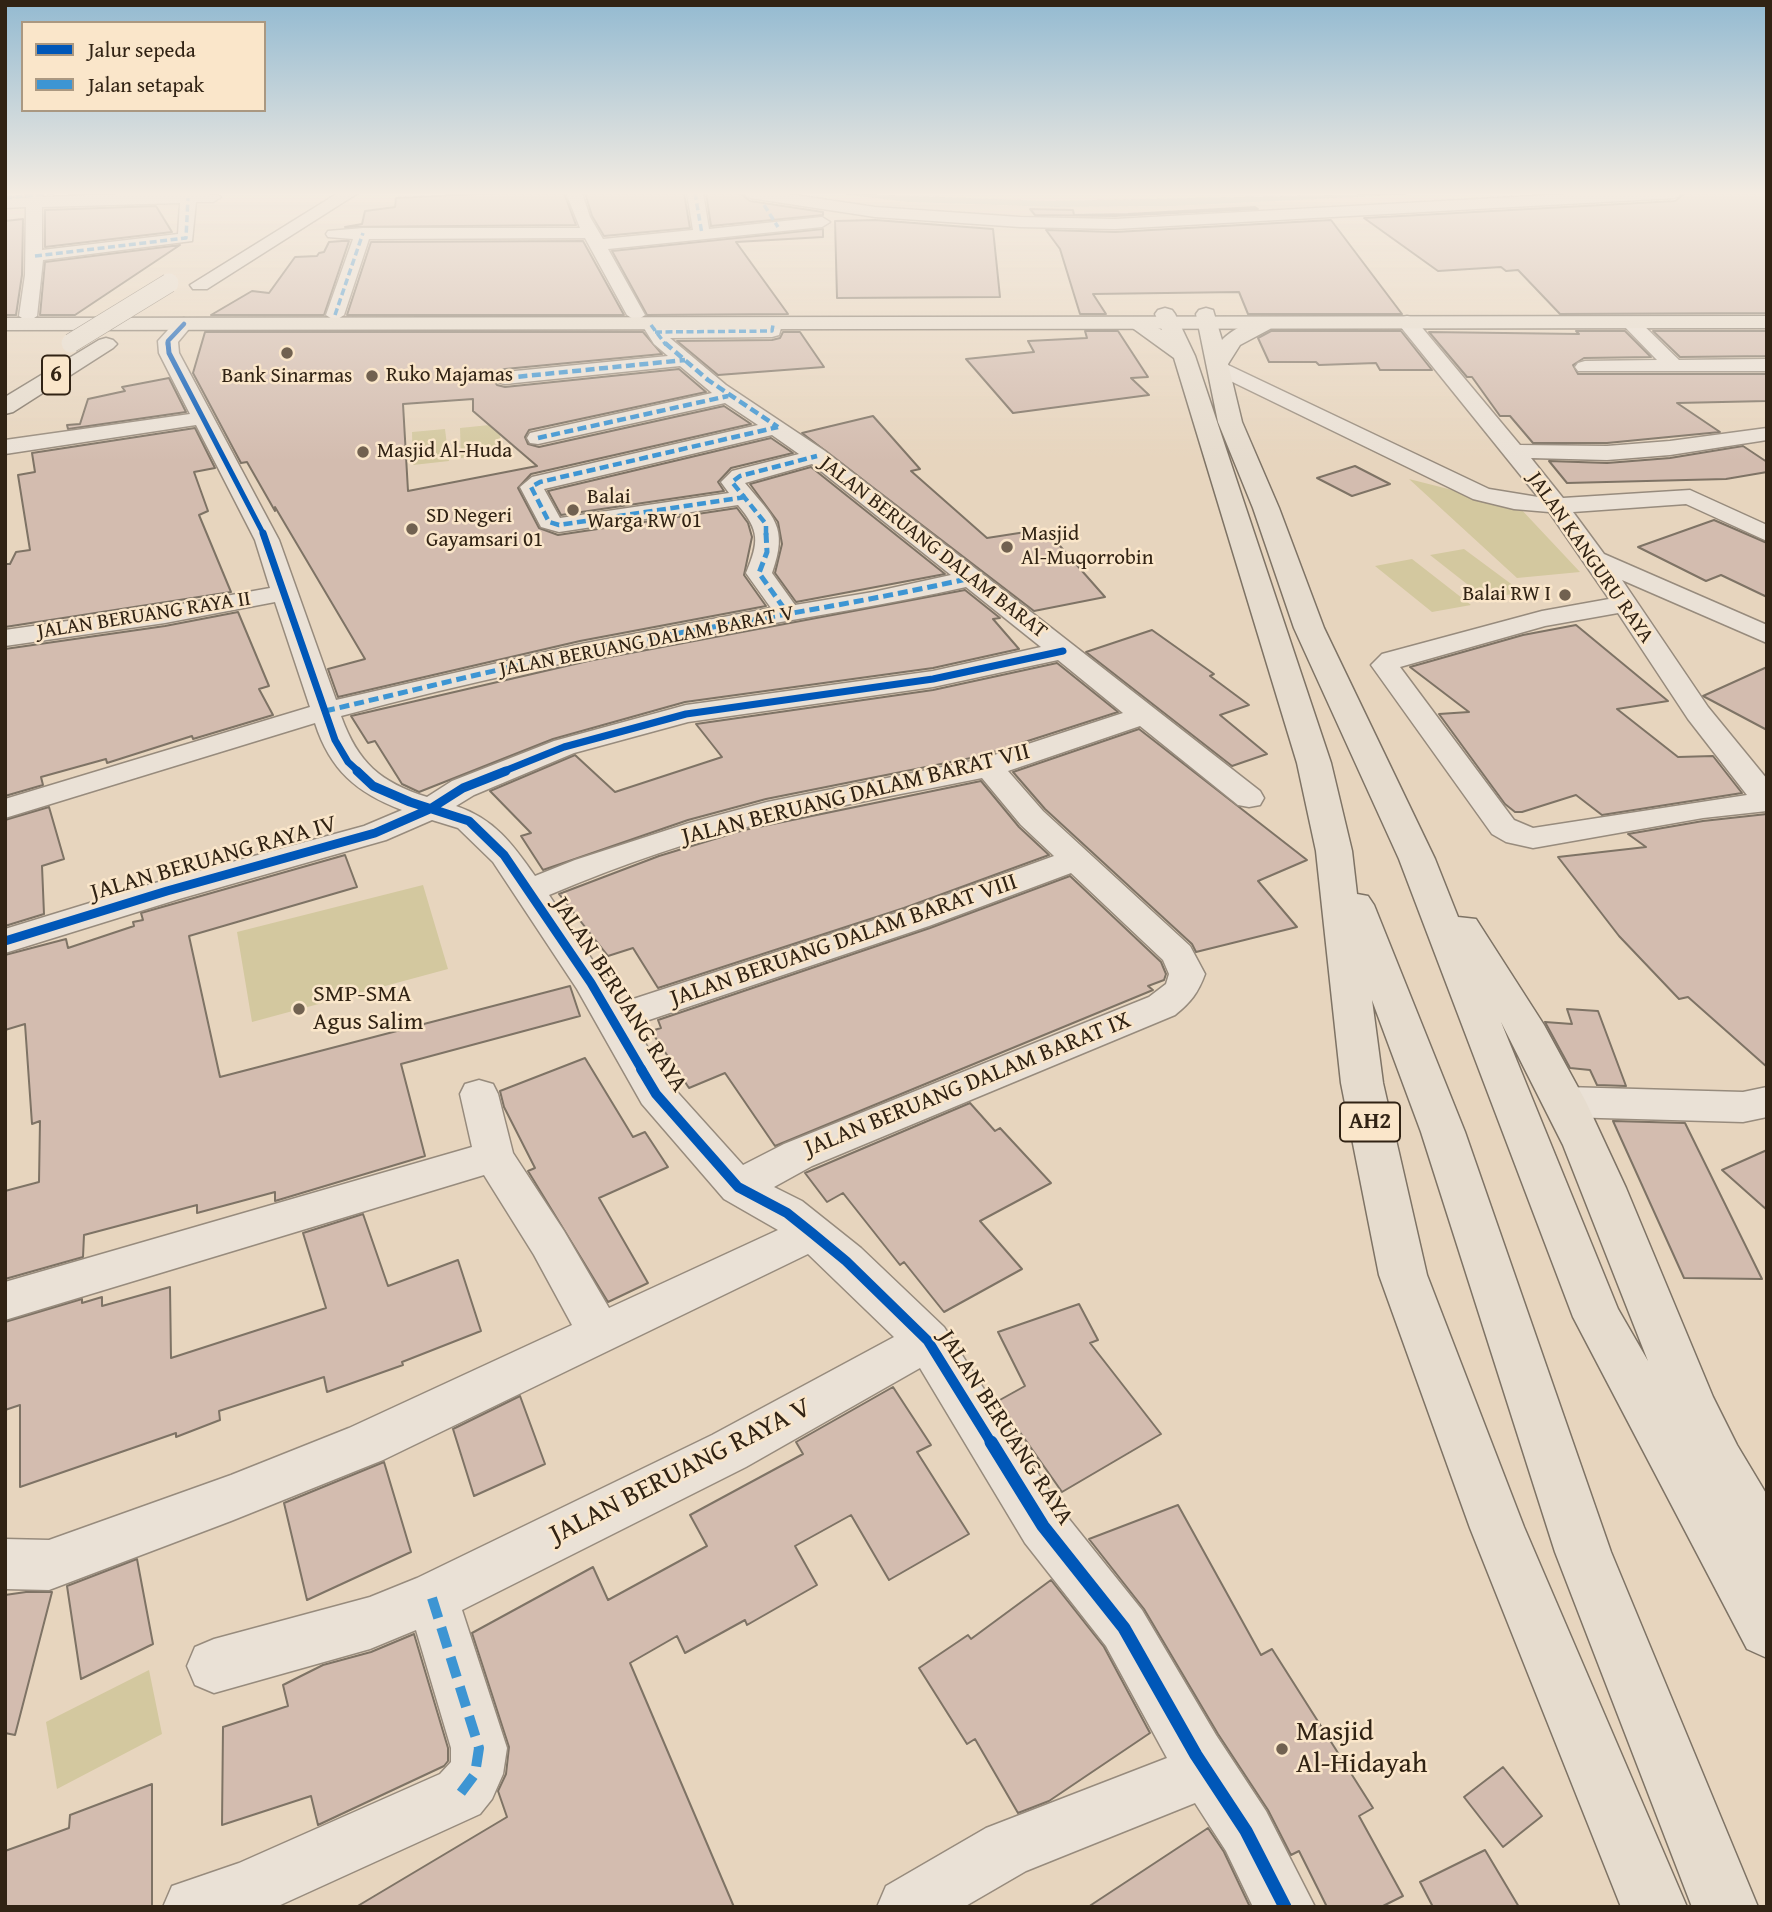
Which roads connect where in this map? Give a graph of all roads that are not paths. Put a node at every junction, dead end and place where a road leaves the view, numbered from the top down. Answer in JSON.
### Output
{"nodes":[{"id":1,"x":32,"y":282,"type":"edge"},
{"id":2,"x":179,"y":282,"type":"edge"},
{"id":3,"x":181,"y":282,"type":"edge"},
{"id":4,"x":346,"y":282,"type":"edge"},
{"id":5,"x":621,"y":282,"type":"edge"},
{"id":6,"x":1767,"y":313,"type":"edge"},
{"id":7,"x":335,"y":315,"type":"junction"},
{"id":8,"x":5,"y":316,"type":"edge"},
{"id":9,"x":28,"y":316,"type":"junction"},
{"id":10,"x":1407,"y":322,"type":"junction"},
{"id":11,"x":1767,"y":323,"type":"edge"},
{"id":12,"x":5,"y":324,"type":"edge"},
{"id":13,"x":184,"y":324,"type":"junction"},
{"id":14,"x":647,"y":324,"type":"junction"},
{"id":15,"x":1631,"y":324,"type":"junction"},
{"id":16,"x":1263,"y":325,"type":"junction"},
{"id":17,"x":1189,"y":336,"type":"junction"},
{"id":18,"x":685,"y":360,"type":"junction"},
{"id":19,"x":1767,"y":365,"type":"edge"},
{"id":20,"x":1586,"y":367,"type":"dead end"},
{"id":21,"x":1675,"y":367,"type":"junction"},
{"id":22,"x":505,"y":379,"type":"dead end"},
{"id":23,"x":5,"y":382,"type":"edge"},
{"id":24,"x":727,"y":396,"type":"junction"},
{"id":25,"x":5,"y":407,"type":"edge"},
{"id":26,"x":203,"y":418,"type":"junction"},
{"id":27,"x":778,"y":427,"type":"junction"},
{"id":28,"x":1767,"y":434,"type":"edge"},
{"id":29,"x":538,"y":438,"type":"dead end"},
{"id":30,"x":5,"y":447,"type":"edge"},
{"id":31,"x":1513,"y":451,"type":"junction"},
{"id":32,"x":817,"y":456,"type":"junction"},
{"id":33,"x":746,"y":497,"type":"junction"},
{"id":34,"x":1555,"y":506,"type":"junction"},
{"id":35,"x":1767,"y":507,"type":"edge"},
{"id":36,"x":1728,"y":514,"type":"junction"},
{"id":37,"x":1767,"y":534,"type":"edge"},
{"id":38,"x":1595,"y":559,"type":"junction"},
{"id":39,"x":971,"y":578,"type":"junction"},
{"id":40,"x":283,"y":593,"type":"junction"},
{"id":41,"x":1623,"y":604,"type":"junction"},
{"id":42,"x":788,"y":614,"type":"junction"},
{"id":43,"x":1767,"y":635,"type":"edge"},
{"id":44,"x":7,"y":644,"type":"edge"},
{"id":45,"x":1063,"y":651,"type":"junction"},
{"id":46,"x":325,"y":711,"type":"junction"},
{"id":47,"x":1144,"y":715,"type":"junction"},
{"id":48,"x":989,"y":767,"type":"junction"},
{"id":49,"x":1249,"y":798,"type":"dead end"},
{"id":50,"x":1767,"y":800,"type":"edge"},
{"id":51,"x":5,"y":809,"type":"edge"},
{"id":52,"x":430,"y":809,"type":"junction"},
{"id":53,"x":1334,"y":851,"type":"junction"},
{"id":54,"x":1417,"y":859,"type":"junction"},
{"id":55,"x":1075,"y":860,"type":"junction"},
{"id":56,"x":529,"y":891,"type":"junction"},
{"id":57,"x":5,"y":941,"type":"edge"},
{"id":58,"x":612,"y":1019,"type":"junction"},
{"id":59,"x":479,"y":1094,"type":"dead end"},
{"id":60,"x":1565,"y":1102,"type":"junction"},
{"id":61,"x":1767,"y":1102,"type":"edge"},
{"id":62,"x":494,"y":1156,"type":"junction"},
{"id":63,"x":738,"y":1187,"type":"junction"},
{"id":64,"x":812,"y":1233,"type":"junction"},
{"id":65,"x":5,"y":1301,"type":"edge"},
{"id":66,"x":599,"y":1332,"type":"junction"},
{"id":67,"x":928,"y":1341,"type":"junction"},
{"id":68,"x":1767,"y":1548,"type":"edge"},
{"id":69,"x":5,"y":1564,"type":"edge"},
{"id":70,"x":432,"y":1598,"type":"junction"},
{"id":71,"x":1767,"y":1629,"type":"edge"},
{"id":72,"x":214,"y":1666,"type":"dead end"},
{"id":73,"x":1206,"y":1770,"type":"junction"},
{"id":74,"x":193,"y":1907,"type":"edge"},
{"id":75,"x":907,"y":1907,"type":"edge"},
{"id":76,"x":1286,"y":1907,"type":"edge"},
{"id":77,"x":1654,"y":1907,"type":"edge"},
{"id":78,"x":1725,"y":1907,"type":"edge"}],
"edges":[{"from":1,"to":9,"type":"street"},
{"from":2,"to":23,"type":"main road","number":"6","bridge":true},
{"from":3,"to":25,"type":"main road","number":"6"},
{"from":4,"to":7,"type":"street"},
{"from":5,"to":14,"type":"street","name":"JALAN BERUANG DALAM BARAT"},
{"from":6,"to":17,"type":"main road"},
{"from":7,"to":9,"type":"main road"},
{"from":7,"to":14,"type":"main road"},
{"from":8,"to":9,"type":"main road"},
{"from":10,"to":15,"type":"main road"},
{"from":10,"to":16,"type":"main road"},
{"from":10,"to":31,"type":"street","name":"JALAN KANGURU RAYA"},
{"from":11,"to":15,"type":"main road"},
{"from":12,"to":13,"type":"main road"},
{"from":13,"to":14,"type":"main road"},
{"from":13,"to":26,"type":"street","name":"JALAN BERUANG RAYA"},
{"from":14,"to":17,"type":"main road"},
{"from":14,"to":17,"type":"main road"},
{"from":14,"to":18,"type":"street","name":"JALAN BERUANG DALAM BARAT"},
{"from":15,"to":21,"type":"street"},
{"from":16,"to":17,"type":"main road"},
{"from":16,"to":17,"type":"main road"},
{"from":17,"to":34,"type":"street"},
{"from":17,"to":53,"type":"main road","number":"AH2"},
{"from":17,"to":54,"type":"main road"},
{"from":18,"to":22,"type":"street"},
{"from":18,"to":24,"type":"street","name":"JALAN BERUANG DALAM BARAT"},
{"from":19,"to":21,"type":"street"},
{"from":20,"to":21,"type":"street"},
{"from":24,"to":27,"type":"street","name":"JALAN BERUANG DALAM BARAT"},
{"from":24,"to":29,"type":"street"},
{"from":26,"to":30,"type":"street"},
{"from":26,"to":40,"type":"street","name":"JALAN BERUANG RAYA"},
{"from":27,"to":32,"type":"street","name":"JALAN BERUANG DALAM BARAT"},
{"from":27,"to":33,"type":"street"},
{"from":28,"to":31,"type":"street"},
{"from":31,"to":34,"type":"street","name":"JALAN KANGURU RAYA"},
{"from":32,"to":33,"type":"street"},
{"from":32,"to":39,"type":"street","name":"JALAN BERUANG DALAM BARAT"},
{"from":33,"to":42,"type":"street"},
{"from":34,"to":36,"type":"street"},
{"from":34,"to":38,"type":"street","name":"JALAN KANGURU RAYA"},
{"from":35,"to":36,"type":"street"},
{"from":36,"to":37,"type":"street"},
{"from":38,"to":41,"type":"street","name":"JALAN KANGURU RAYA"},
{"from":38,"to":43,"type":"street"},
{"from":39,"to":42,"type":"street","name":"JALAN BERUANG DALAM BARAT V"},
{"from":39,"to":45,"type":"street","name":"JALAN BERUANG DALAM BARAT"},
{"from":40,"to":44,"type":"street","name":"JALAN BERUANG RAYA II"},
{"from":40,"to":46,"type":"street","name":"JALAN BERUANG RAYA"},
{"from":41,"to":50,"type":"street","name":"JALAN KANGURU RAYA"},
{"from":41,"to":50,"type":"street"},
{"from":42,"to":46,"type":"street","name":"JALAN BERUANG DALAM BARAT V"},
{"from":45,"to":47,"type":"street","name":"JALAN BERUANG DALAM BARAT"},
{"from":45,"to":52,"type":"street","name":"JALAN BERUANG RAYA IV"},
{"from":46,"to":51,"type":"street","name":"JALAN BERUANG DALAM BARAT V"},
{"from":46,"to":52,"type":"street","name":"JALAN BERUANG RAYA"},
{"from":47,"to":48,"type":"street","name":"JALAN BERUANG DALAM BARAT VII"},
{"from":47,"to":49,"type":"street","name":"JALAN BERUANG DALAM BARAT"},
{"from":48,"to":55,"type":"street"},
{"from":48,"to":56,"type":"street","name":"JALAN BERUANG DALAM BARAT VII"},
{"from":52,"to":56,"type":"street","name":"JALAN BERUANG RAYA"},
{"from":52,"to":57,"type":"street","name":"JALAN BERUANG RAYA IV"},
{"from":53,"to":77,"type":"main road","number":"AH2"},
{"from":53,"to":78,"type":"main road","number":"AH2"},
{"from":54,"to":60,"type":"main road"},
{"from":54,"to":71,"type":"main road"},
{"from":55,"to":58,"type":"street","name":"JALAN BERUANG DALAM BARAT VIII"},
{"from":55,"to":63,"type":"street","name":"JALAN BERUANG DALAM BARAT IX"},
{"from":56,"to":58,"type":"street","name":"JALAN BERUANG RAYA"},
{"from":58,"to":63,"type":"street","name":"JALAN BERUANG RAYA"},
{"from":59,"to":62,"type":"street"},
{"from":60,"to":61,"type":"street"},
{"from":60,"to":68,"type":"main road"},
{"from":62,"to":65,"type":"street"},
{"from":62,"to":66,"type":"street"},
{"from":63,"to":64,"type":"street","name":"JALAN BERUANG RAYA"},
{"from":64,"to":66,"type":"street"},
{"from":64,"to":67,"type":"street","name":"JALAN BERUANG RAYA"},
{"from":66,"to":69,"type":"street"},
{"from":67,"to":70,"type":"street","name":"JALAN BERUANG RAYA V"},
{"from":67,"to":73,"type":"street","name":"JALAN BERUANG RAYA"},
{"from":70,"to":72,"type":"street","name":"JALAN BERUANG RAYA V"},
{"from":70,"to":74,"type":"street"},
{"from":73,"to":75,"type":"street"},
{"from":73,"to":76,"type":"street","name":"JALAN BERUANG RAYA"}]}
